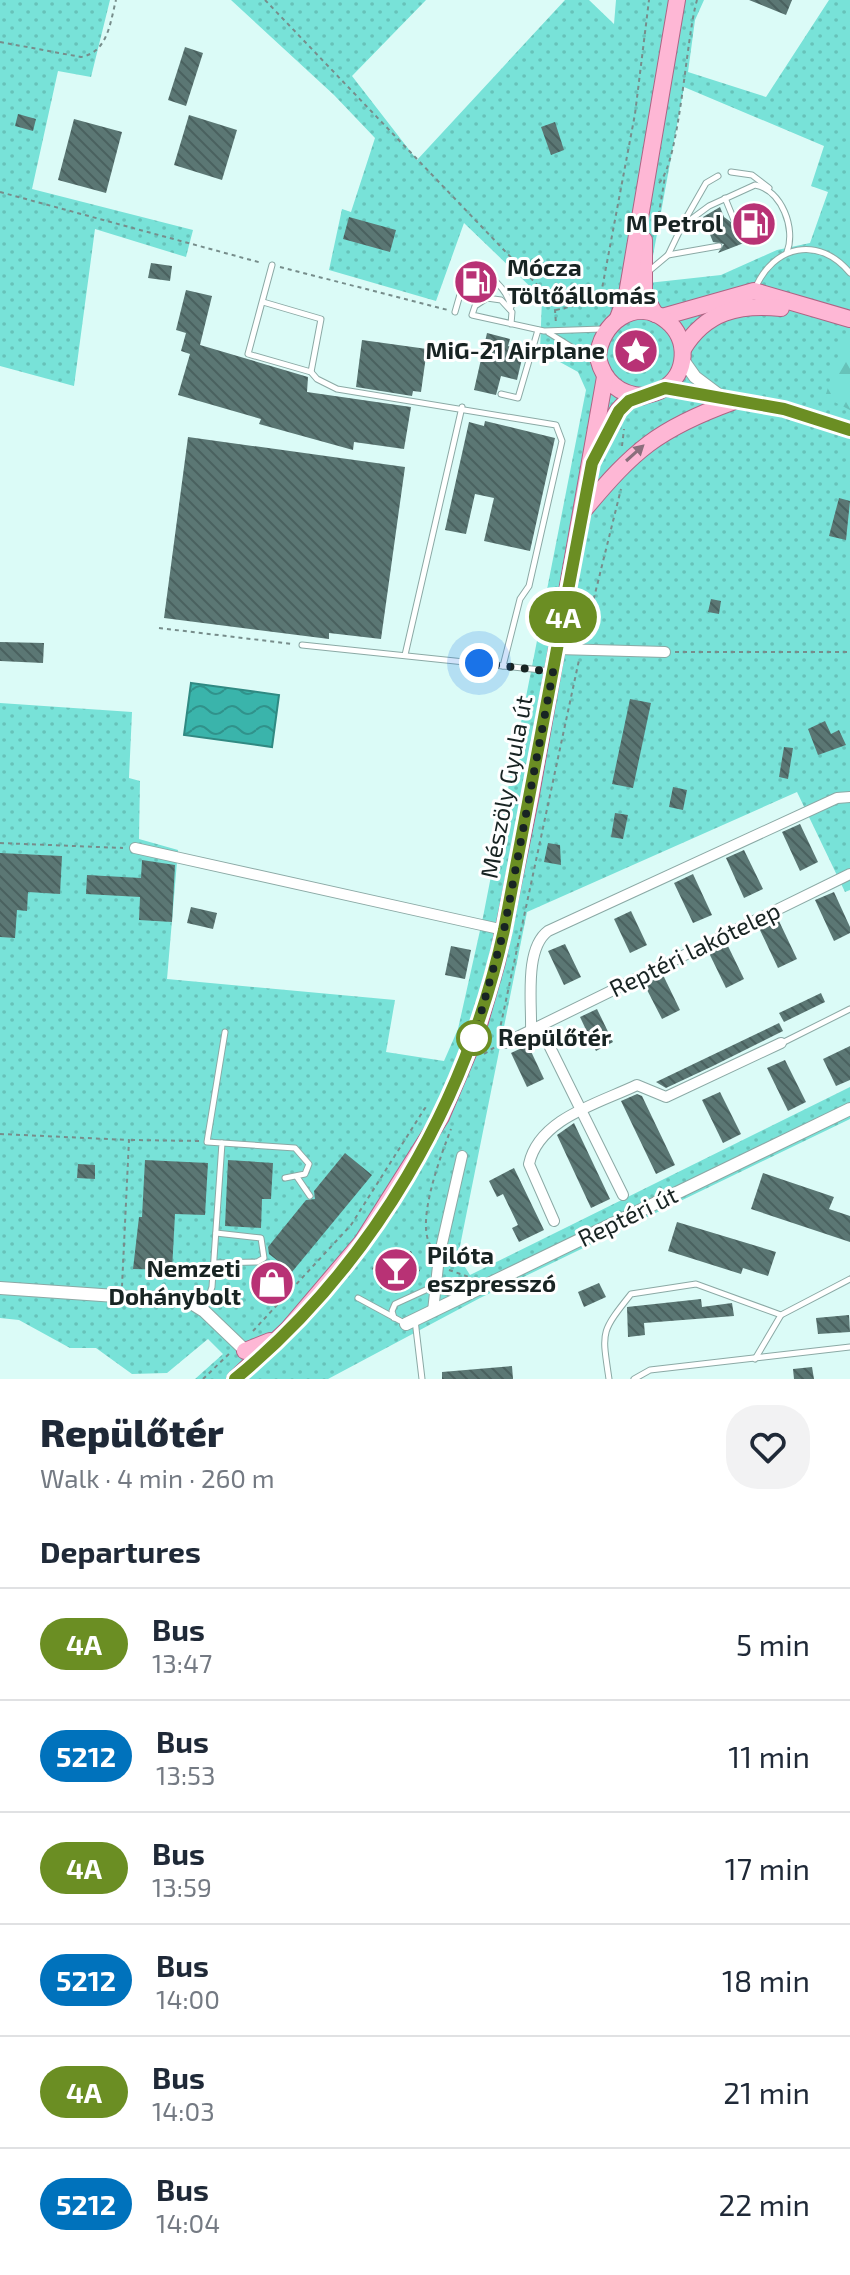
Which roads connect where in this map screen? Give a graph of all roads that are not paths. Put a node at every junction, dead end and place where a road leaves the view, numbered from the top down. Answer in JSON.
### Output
{"nodes":[{"id":1,"x":677,"y":0,"type":"edge"},
{"id":2,"x":731,"y":172,"type":"dead end"},
{"id":3,"x":718,"y":176,"type":"dead end"},
{"id":4,"x":651,"y":188,"type":"junction"},
{"id":5,"x":725,"y":198,"type":"junction"},
{"id":6,"x":777,"y":199,"type":"junction"},
{"id":7,"x":734,"y":220,"type":"dead end"},
{"id":8,"x":682,"y":226,"type":"junction"},
{"id":9,"x":719,"y":246,"type":"dead end"},
{"id":10,"x":787,"y":252,"type":"junction"},
{"id":11,"x":668,"y":255,"type":"junction"},
{"id":12,"x":272,"y":265,"type":"road end"},
{"id":13,"x":850,"y":273,"type":"edge"},
{"id":14,"x":643,"y":278,"type":"junction"},
{"id":15,"x":754,"y":291,"type":"junction"},
{"id":16,"x":263,"y":302,"type":"junction"},
{"id":17,"x":455,"y":312,"type":"road end"},
{"id":18,"x":512,"y":312,"type":"junction"},
{"id":19,"x":658,"y":316,"type":"junction"},
{"id":20,"x":847,"y":318,"type":"edge"},
{"id":21,"x":613,"y":323,"type":"junction"},
{"id":22,"x":511,"y":324,"type":"junction"},
{"id":23,"x":541,"y":330,"type":"junction"},
{"id":24,"x":683,"y":354,"type":"junction"},
{"id":25,"x":311,"y":372,"type":"junction"},
{"id":26,"x":603,"y":373,"type":"junction"},
{"id":27,"x":665,"y":388,"type":"junction"},
{"id":28,"x":501,"y":394,"type":"dead end"},
{"id":29,"x":643,"y":396,"type":"junction"},
{"id":30,"x":732,"y":402,"type":"junction"},
{"id":31,"x":462,"y":407,"type":"junction"},
{"id":32,"x":850,"y":430,"type":"edge"},
{"id":33,"x":592,"y":463,"type":"junction"},
{"id":34,"x":583,"y":511,"type":"junction"},
{"id":35,"x":302,"y":645,"type":"road end"},
{"id":36,"x":558,"y":649,"type":"junction"},
{"id":37,"x":665,"y":652,"type":"road end"},
{"id":38,"x":405,"y":655,"type":"junction"},
{"id":39,"x":503,"y":666,"type":"junction"},
{"id":40,"x":553,"y":672,"type":"junction"},
{"id":41,"x":850,"y":797,"type":"edge"},
{"id":42,"x":135,"y":848,"type":"road end"},
{"id":43,"x":850,"y":874,"type":"edge"},
{"id":44,"x":504,"y":930,"type":"junction"},
{"id":45,"x":850,"y":1009,"type":"edge"},
{"id":46,"x":535,"y":1029,"type":"junction"},
{"id":47,"x":225,"y":1032,"type":"dead end"},
{"id":48,"x":505,"y":1043,"type":"dead end"},
{"id":49,"x":781,"y":1043,"type":"joint"},
{"id":50,"x":850,"y":1109,"type":"edge"},
{"id":51,"x":582,"y":1112,"type":"junction"},
{"id":52,"x":222,"y":1143,"type":"junction"},
{"id":53,"x":462,"y":1156,"type":"dead end"},
{"id":54,"x":297,"y":1177,"type":"junction"},
{"id":55,"x":285,"y":1178,"type":"dead end"},
{"id":56,"x":623,"y":1195,"type":"dead end"},
{"id":57,"x":310,"y":1196,"type":"dead end"},
{"id":58,"x":554,"y":1221,"type":"dead end"},
{"id":59,"x":216,"y":1233,"type":"junction"},
{"id":60,"x":214,"y":1263,"type":"junction"},
{"id":61,"x":850,"y":1279,"type":"edge"},
{"id":62,"x":0,"y":1288,"type":"edge"},
{"id":63,"x":436,"y":1289,"type":"junction"},
{"id":64,"x":464,"y":1296,"type":"junction"},
{"id":65,"x":358,"y":1298,"type":"dead end"},
{"id":66,"x":204,"y":1311,"type":"junction"},
{"id":67,"x":433,"y":1311,"type":"junction"},
{"id":68,"x":781,"y":1315,"type":"junction"},
{"id":69,"x":405,"y":1321,"type":"junction"},
{"id":70,"x":850,"y":1347,"type":"edge"},
{"id":71,"x":247,"y":1352,"type":"junction"},
{"id":72,"x":755,"y":1359,"type":"junction"},
{"id":73,"x":235,"y":1379,"type":"edge"},
{"id":74,"x":422,"y":1379,"type":"edge"},
{"id":75,"x":609,"y":1379,"type":"edge"},
{"id":76,"x":634,"y":1379,"type":"edge"}],
"edges":[{"from":1,"to":4,"type":"main road","name":"Mészöly Gyula út"},
{"from":2,"to":6,"type":"lane"},
{"from":3,"to":8,"type":"lane"},
{"from":4,"to":14,"type":"main road","name":"Mészöly Gyula út"},
{"from":4,"to":21,"type":"main road","name":"Mészöly Gyula út"},
{"from":5,"to":6,"type":"lane"},
{"from":5,"to":7,"type":"lane"},
{"from":5,"to":8,"type":"lane"},
{"from":6,"to":10,"type":"lane"},
{"from":8,"to":11,"type":"lane"},
{"from":9,"to":11,"type":"lane"},
{"from":10,"to":13,"type":"lane"},
{"from":10,"to":15,"type":"lane"},
{"from":11,"to":14,"type":"lane"},
{"from":12,"to":16,"type":"lane"},
{"from":14,"to":19,"type":"main road","name":"Mészöly Gyula út"},
{"from":15,"to":19,"type":"main road"},
{"from":15,"to":20,"type":"main road"},
{"from":16,"to":25,"type":"lane"},
{"from":16,"to":25,"type":"lane"},
{"from":17,"to":18,"type":"lane"},
{"from":18,"to":22,"type":"lane"},
{"from":18,"to":22,"type":"lane"},
{"from":19,"to":21,"type":"main road"},
{"from":19,"to":24,"type":"main road","name":"Mészöly Gyula út"},
{"from":20,"to":24,"type":"main road"},
{"from":21,"to":23,"type":"lane"},
{"from":21,"to":26,"type":"main road","name":"Mészöly Gyula út"},
{"from":22,"to":23,"type":"lane"},
{"from":23,"to":26,"type":"lane"},
{"from":23,"to":28,"type":"lane"},
{"from":24,"to":27,"type":"main road"},
{"from":24,"to":30,"type":"street"},
{"from":25,"to":31,"type":"lane"},
{"from":26,"to":29,"type":"main road"},
{"from":26,"to":33,"type":"main road","name":"Mészöly Gyula út"},
{"from":27,"to":29,"type":"main road","name":"Mészöly Gyula út"},
{"from":27,"to":30,"type":"street"},
{"from":29,"to":33,"type":"main road","name":"Mészöly Gyula út"},
{"from":30,"to":32,"type":"street"},
{"from":34,"to":30,"type":"main road","one_way":true},
{"from":31,"to":38,"type":"lane"},
{"from":31,"to":39,"type":"lane"},
{"from":33,"to":34,"type":"main road","name":"Mészöly Gyula út"},
{"from":34,"to":36,"type":"main road","name":"Mészöly Gyula út"},
{"from":35,"to":38,"type":"lane"},
{"from":36,"to":37,"type":"street"},
{"from":36,"to":40,"type":"main road","name":"Mészöly Gyula út"},
{"from":38,"to":39,"type":"lane"},
{"from":39,"to":40,"type":"lane"},
{"from":40,"to":44,"type":"main road","name":"Mészöly Gyula út"},
{"from":41,"to":46,"type":"street"},
{"from":42,"to":44,"type":"street"},
{"from":43,"to":46,"type":"street","name":"Reptéri lakótelep"},
{"from":44,"to":71,"type":"main road","name":"Mészöly Gyula út"},
{"from":45,"to":49,"type":"lane"},
{"from":46,"to":48,"type":"street","name":"Reptéri lakótelep"},
{"from":46,"to":51,"type":"street"},
{"from":47,"to":52,"type":"lane"},
{"from":49,"to":51,"type":"street"},
{"from":50,"to":64,"type":"street","name":"Reptéri út"},
{"from":51,"to":56,"type":"street"},
{"from":51,"to":58,"type":"street"},
{"from":52,"to":54,"type":"lane"},
{"from":52,"to":59,"type":"lane"},
{"from":53,"to":63,"type":"street"},
{"from":54,"to":55,"type":"lane"},
{"from":54,"to":57,"type":"lane"},
{"from":59,"to":60,"type":"lane"},
{"from":59,"to":60,"type":"lane"},
{"from":60,"to":66,"type":"lane"},
{"from":61,"to":68,"type":"lane"},
{"from":62,"to":66,"type":"street"},
{"from":63,"to":64,"type":"lane"},
{"from":63,"to":67,"type":"street"},
{"from":63,"to":69,"type":"lane"},
{"from":64,"to":67,"type":"street","name":"Reptéri út"},
{"from":65,"to":69,"type":"lane"},
{"from":66,"to":71,"type":"street"},
{"from":67,"to":69,"type":"street","name":"Reptéri út"},
{"from":68,"to":72,"type":"lane"},
{"from":68,"to":75,"type":"lane"},
{"from":69,"to":74,"type":"lane"},
{"from":70,"to":72,"type":"lane"},
{"from":71,"to":73,"type":"main road"},
{"from":72,"to":76,"type":"lane"}]}
